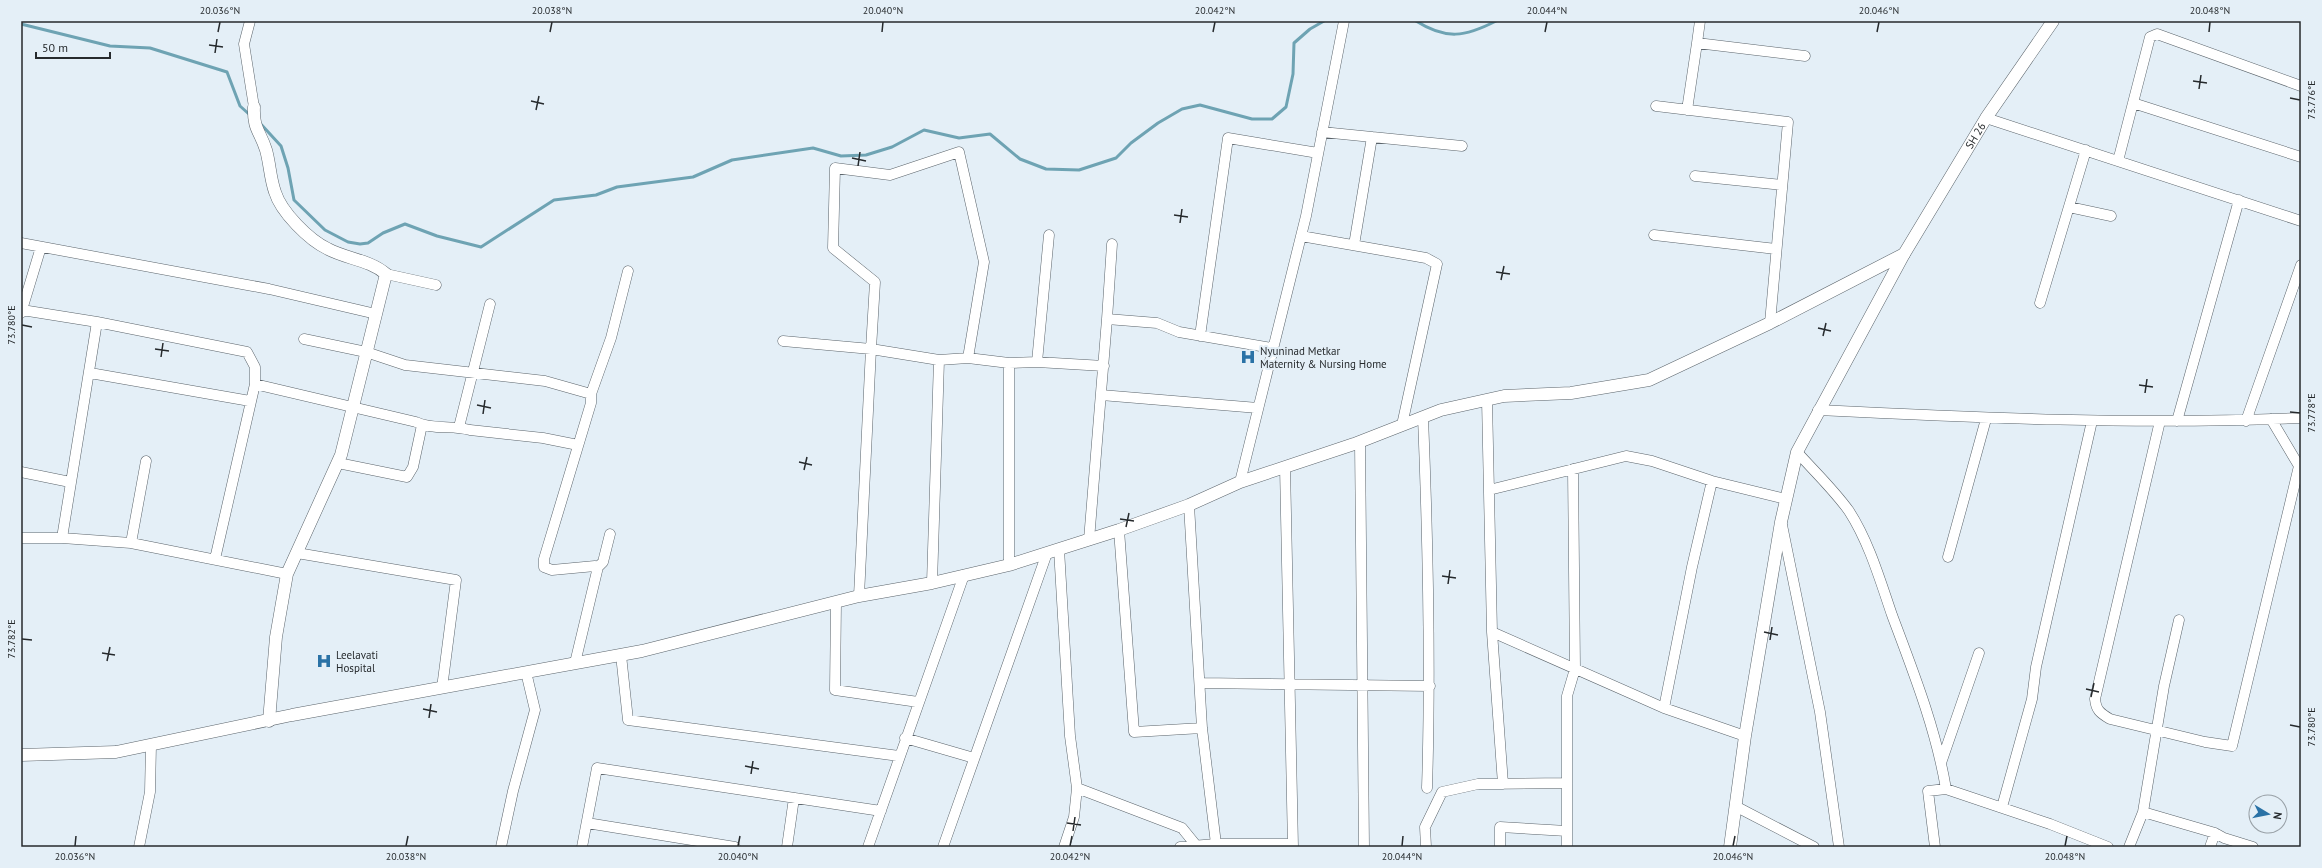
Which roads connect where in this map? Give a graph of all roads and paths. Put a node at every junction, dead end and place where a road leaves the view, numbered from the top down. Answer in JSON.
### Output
{"nodes":[{"id":1,"x":250,"y":21,"type":"edge"},
{"id":2,"x":1700,"y":21,"type":"edge"},
{"id":3,"x":2053,"y":21,"type":"edge"},
{"id":4,"x":1343,"y":24,"type":"edge"},
{"id":5,"x":1697,"y":43,"type":"junction"},
{"id":6,"x":1805,"y":56,"type":"dead end"},
{"id":7,"x":2301,"y":86,"type":"edge"},
{"id":8,"x":2133,"y":103,"type":"junction"},
{"id":9,"x":1656,"y":106,"type":"dead end"},
{"id":10,"x":254,"y":107,"type":"joint"},
{"id":11,"x":1687,"y":110,"type":"junction"},
{"id":12,"x":1986,"y":118,"type":"junction"},
{"id":13,"x":1322,"y":132,"type":"junction"},
{"id":14,"x":1372,"y":137,"type":"junction"},
{"id":15,"x":1462,"y":146,"type":"dead end"},
{"id":16,"x":2086,"y":150,"type":"junction"},
{"id":17,"x":1318,"y":153,"type":"junction"},
{"id":18,"x":2301,"y":158,"type":"edge"},
{"id":19,"x":2118,"y":161,"type":"junction"},
{"id":20,"x":1695,"y":176,"type":"dead end"},
{"id":21,"x":1782,"y":185,"type":"junction"},
{"id":22,"x":2239,"y":200,"type":"junction"},
{"id":23,"x":2069,"y":206,"type":"junction"},
{"id":24,"x":2111,"y":216,"type":"dead end"},
{"id":25,"x":2301,"y":221,"type":"edge"},
{"id":26,"x":1049,"y":235,"type":"dead end"},
{"id":27,"x":1654,"y":235,"type":"dead end"},
{"id":28,"x":1301,"y":236,"type":"junction"},
{"id":29,"x":21,"y":243,"type":"edge"},
{"id":30,"x":1112,"y":244,"type":"dead end"},
{"id":31,"x":1354,"y":245,"type":"junction"},
{"id":32,"x":40,"y":247,"type":"junction"},
{"id":33,"x":1776,"y":250,"type":"junction"},
{"id":34,"x":1904,"y":254,"type":"junction"},
{"id":35,"x":2301,"y":265,"type":"edge"},
{"id":36,"x":628,"y":271,"type":"dead end"},
{"id":37,"x":386,"y":274,"type":"junction"},
{"id":38,"x":436,"y":285,"type":"dead end"},
{"id":39,"x":2040,"y":303,"type":"dead end"},
{"id":40,"x":490,"y":304,"type":"dead end"},
{"id":41,"x":21,"y":311,"type":"edge"},
{"id":42,"x":376,"y":313,"type":"junction"},
{"id":43,"x":1107,"y":319,"type":"junction"},
{"id":44,"x":97,"y":322,"type":"junction"},
{"id":45,"x":1770,"y":323,"type":"junction"},
{"id":46,"x":1200,"y":336,"type":"junction"},
{"id":47,"x":304,"y":339,"type":"dead end"},
{"id":48,"x":783,"y":341,"type":"dead end"},
{"id":49,"x":1272,"y":348,"type":"junction"},
{"id":50,"x":871,"y":349,"type":"junction"},
{"id":51,"x":366,"y":352,"type":"junction"},
{"id":52,"x":968,"y":358,"type":"junction"},
{"id":53,"x":939,"y":360,"type":"junction"},
{"id":54,"x":1037,"y":362,"type":"junction"},
{"id":55,"x":1009,"y":363,"type":"junction"},
{"id":56,"x":1104,"y":366,"type":"junction"},
{"id":57,"x":472,"y":372,"type":"junction"},
{"id":58,"x":90,"y":373,"type":"junction"},
{"id":59,"x":255,"y":384,"type":"junction"},
{"id":60,"x":591,"y":394,"type":"junction"},
{"id":61,"x":1101,"y":395,"type":"junction"},
{"id":62,"x":1487,"y":400,"type":"junction"},
{"id":63,"x":250,"y":401,"type":"junction"},
{"id":64,"x":353,"y":406,"type":"junction"},
{"id":65,"x":1258,"y":408,"type":"junction"},
{"id":66,"x":1818,"y":410,"type":"junction"},
{"id":67,"x":1423,"y":417,"type":"junction"},
{"id":68,"x":2301,"y":418,"type":"edge"},
{"id":69,"x":1986,"y":419,"type":"junction"},
{"id":70,"x":2271,"y":419,"type":"junction"},
{"id":71,"x":2092,"y":421,"type":"junction"},
{"id":72,"x":2160,"y":421,"type":"junction"},
{"id":73,"x":2177,"y":421,"type":"junction"},
{"id":74,"x":2246,"y":421,"type":"junction"},
{"id":75,"x":422,"y":425,"type":"junction"},
{"id":76,"x":1402,"y":425,"type":"junction"},
{"id":77,"x":459,"y":427,"type":"junction"},
{"id":78,"x":1360,"y":442,"type":"junction"},
{"id":79,"x":578,"y":445,"type":"junction"},
{"id":80,"x":1797,"y":452,"type":"junction"},
{"id":81,"x":146,"y":460,"type":"dead end"},
{"id":82,"x":338,"y":463,"type":"junction"},
{"id":83,"x":1285,"y":467,"type":"junction"},
{"id":84,"x":1573,"y":469,"type":"junction"},
{"id":85,"x":21,"y":472,"type":"edge"},
{"id":86,"x":1712,"y":481,"type":"junction"},
{"id":87,"x":70,"y":482,"type":"junction"},
{"id":88,"x":1240,"y":482,"type":"junction"},
{"id":89,"x":1489,"y":490,"type":"junction"},
{"id":90,"x":1786,"y":499,"type":"junction"},
{"id":91,"x":1189,"y":505,"type":"junction"},
{"id":92,"x":1781,"y":522,"type":"junction"},
{"id":93,"x":1119,"y":530,"type":"junction"},
{"id":94,"x":610,"y":534,"type":"dead end"},
{"id":95,"x":21,"y":538,"type":"edge"},
{"id":96,"x":62,"y":538,"type":"junction"},
{"id":97,"x":1089,"y":540,"type":"junction"},
{"id":98,"x":131,"y":543,"type":"junction"},
{"id":99,"x":1059,"y":549,"type":"junction"},
{"id":100,"x":296,"y":553,"type":"junction"},
{"id":101,"x":1046,"y":553,"type":"junction"},
{"id":102,"x":1948,"y":556,"type":"dead end"},
{"id":103,"x":215,"y":559,"type":"junction"},
{"id":104,"x":1009,"y":565,"type":"junction"},
{"id":105,"x":598,"y":568,"type":"junction"},
{"id":106,"x":287,"y":574,"type":"junction"},
{"id":107,"x":964,"y":575,"type":"junction"},
{"id":108,"x":932,"y":583,"type":"junction"},
{"id":109,"x":858,"y":596,"type":"junction"},
{"id":110,"x":836,"y":602,"type":"junction"},
{"id":111,"x":2179,"y":620,"type":"dead end"},
{"id":112,"x":1492,"y":632,"type":"junction"},
{"id":113,"x":1979,"y":653,"type":"dead end"},
{"id":114,"x":621,"y":655,"type":"junction"},
{"id":115,"x":575,"y":664,"type":"junction"},
{"id":116,"x":1575,"y":668,"type":"junction"},
{"id":117,"x":526,"y":672,"type":"junction"},
{"id":118,"x":1201,"y":683,"type":"junction"},
{"id":119,"x":1289,"y":684,"type":"junction"},
{"id":120,"x":1362,"y":685,"type":"junction"},
{"id":121,"x":1430,"y":686,"type":"junction"},
{"id":122,"x":442,"y":688,"type":"junction"},
{"id":123,"x":918,"y":702,"type":"junction"},
{"id":124,"x":1664,"y":708,"type":"junction"},
{"id":125,"x":269,"y":722,"type":"junction"},
{"id":126,"x":1202,"y":728,"type":"junction"},
{"id":127,"x":2157,"y":731,"type":"junction"},
{"id":128,"x":1745,"y":736,"type":"junction"},
{"id":129,"x":905,"y":738,"type":"junction"},
{"id":130,"x":151,"y":745,"type":"junction"},
{"id":131,"x":21,"y":755,"type":"edge"},
{"id":132,"x":899,"y":756,"type":"junction"},
{"id":133,"x":974,"y":758,"type":"junction"},
{"id":134,"x":1941,"y":763,"type":"junction"},
{"id":135,"x":1567,"y":783,"type":"junction"},
{"id":136,"x":1503,"y":784,"type":"junction"},
{"id":137,"x":1077,"y":788,"type":"junction"},
{"id":138,"x":1427,"y":788,"type":"dead end"},
{"id":139,"x":1946,"y":788,"type":"junction"},
{"id":140,"x":794,"y":798,"type":"junction"},
{"id":141,"x":1735,"y":806,"type":"junction"},
{"id":142,"x":2002,"y":807,"type":"junction"},
{"id":143,"x":881,"y":811,"type":"junction"},
{"id":144,"x":2144,"y":812,"type":"junction"},
{"id":145,"x":587,"y":823,"type":"junction"},
{"id":146,"x":1567,"y":831,"type":"junction"},
{"id":147,"x":2215,"y":833,"type":"junction"},
{"id":148,"x":1195,"y":844,"type":"junction"},
{"id":149,"x":1216,"y":845,"type":"edge"},
{"id":150,"x":1293,"y":845,"type":"edge"},
{"id":151,"x":139,"y":847,"type":"edge"},
{"id":152,"x":501,"y":847,"type":"edge"},
{"id":153,"x":582,"y":847,"type":"edge"},
{"id":154,"x":735,"y":847,"type":"edge"},
{"id":155,"x":787,"y":847,"type":"edge"},
{"id":156,"x":868,"y":847,"type":"edge"},
{"id":157,"x":943,"y":847,"type":"edge"},
{"id":158,"x":1064,"y":847,"type":"edge"},
{"id":159,"x":1180,"y":847,"type":"edge"},
{"id":160,"x":1364,"y":847,"type":"edge"},
{"id":161,"x":1426,"y":847,"type":"edge"},
{"id":162,"x":1500,"y":847,"type":"edge"},
{"id":163,"x":1567,"y":847,"type":"edge"},
{"id":164,"x":1730,"y":847,"type":"edge"},
{"id":165,"x":1814,"y":847,"type":"edge"},
{"id":166,"x":1839,"y":847,"type":"edge"},
{"id":167,"x":1935,"y":847,"type":"edge"},
{"id":168,"x":2108,"y":847,"type":"edge"},
{"id":169,"x":2129,"y":847,"type":"edge"},
{"id":170,"x":2210,"y":847,"type":"edge"},
{"id":171,"x":2253,"y":847,"type":"edge"}],
"edges":[{"from":1,"to":10,"type":"street"},
{"from":2,"to":5,"type":"street"},
{"from":3,"to":12,"type":"main road","name":"SH 26"},
{"from":4,"to":13,"type":"street"},
{"from":5,"to":6,"type":"street"},
{"from":5,"to":11,"type":"street"},
{"from":7,"to":8,"type":"street"},
{"from":8,"to":18,"type":"street"},
{"from":8,"to":19,"type":"street"},
{"from":9,"to":11,"type":"street"},
{"from":10,"to":37,"type":"main road"},
{"from":11,"to":21,"type":"street"},
{"from":12,"to":16,"type":"street"},
{"from":12,"to":34,"type":"main road","name":"SH 26"},
{"from":13,"to":14,"type":"street"},
{"from":13,"to":17,"type":"street"},
{"from":14,"to":15,"type":"street"},
{"from":14,"to":31,"type":"street"},
{"from":16,"to":19,"type":"street"},
{"from":16,"to":23,"type":"street"},
{"from":17,"to":28,"type":"street"},
{"from":17,"to":46,"type":"street"},
{"from":19,"to":22,"type":"street"},
{"from":20,"to":21,"type":"street"},
{"from":21,"to":33,"type":"street"},
{"from":22,"to":25,"type":"street"},
{"from":22,"to":73,"type":"street"},
{"from":23,"to":24,"type":"street"},
{"from":23,"to":39,"type":"street"},
{"from":26,"to":54,"type":"street"},
{"from":27,"to":33,"type":"street"},
{"from":28,"to":31,"type":"street"},
{"from":28,"to":49,"type":"street"},
{"from":29,"to":32,"type":"street"},
{"from":30,"to":43,"type":"street"},
{"from":31,"to":76,"type":"street"},
{"from":32,"to":41,"type":"street"},
{"from":32,"to":42,"type":"street"},
{"from":33,"to":45,"type":"street"},
{"from":34,"to":45,"type":"main road"},
{"from":34,"to":66,"type":"main road","name":"SH 26"},
{"from":35,"to":74,"type":"street"},
{"from":36,"to":60,"type":"street"},
{"from":37,"to":38,"type":"street"},
{"from":37,"to":42,"type":"main road"},
{"from":40,"to":57,"type":"street"},
{"from":41,"to":44,"type":"street"},
{"from":42,"to":51,"type":"main road"},
{"from":43,"to":46,"type":"street"},
{"from":43,"to":56,"type":"street"},
{"from":44,"to":58,"type":"street"},
{"from":44,"to":59,"type":"street"},
{"from":45,"to":62,"type":"main road"},
{"from":46,"to":49,"type":"street"},
{"from":47,"to":51,"type":"street"},
{"from":48,"to":50,"type":"street"},
{"from":49,"to":65,"type":"street"},
{"from":50,"to":52,"type":"street"},
{"from":50,"to":53,"type":"street"},
{"from":50,"to":109,"type":"street"},
{"from":51,"to":57,"type":"street"},
{"from":51,"to":64,"type":"main road"},
{"from":52,"to":53,"type":"street"},
{"from":52,"to":55,"type":"street"},
{"from":53,"to":108,"type":"street"},
{"from":54,"to":55,"type":"street"},
{"from":54,"to":56,"type":"street"},
{"from":55,"to":104,"type":"street"},
{"from":56,"to":61,"type":"street"},
{"from":57,"to":60,"type":"street"},
{"from":57,"to":77,"type":"street"},
{"from":58,"to":63,"type":"street"},
{"from":58,"to":87,"type":"street"},
{"from":59,"to":63,"type":"street"},
{"from":59,"to":64,"type":"street"},
{"from":60,"to":79,"type":"street"},
{"from":61,"to":65,"type":"street"},
{"from":61,"to":97,"type":"street"},
{"from":62,"to":67,"type":"main road"},
{"from":62,"to":89,"type":"street"},
{"from":63,"to":103,"type":"street"},
{"from":64,"to":75,"type":"street"},
{"from":64,"to":82,"type":"main road"},
{"from":65,"to":88,"type":"street"},
{"from":66,"to":69,"type":"street"},
{"from":66,"to":80,"type":"main road","name":"SH 26"},
{"from":67,"to":76,"type":"main road"},
{"from":67,"to":121,"type":"street"},
{"from":68,"to":70,"type":"street"},
{"from":69,"to":71,"type":"street"},
{"from":69,"to":102,"type":"street"},
{"from":70,"to":74,"type":"street"},
{"from":70,"to":127,"type":"street"},
{"from":71,"to":72,"type":"street"},
{"from":71,"to":142,"type":"street"},
{"from":72,"to":73,"type":"street"},
{"from":72,"to":127,"type":"street"},
{"from":73,"to":74,"type":"street"},
{"from":75,"to":77,"type":"street"},
{"from":75,"to":82,"type":"street"},
{"from":76,"to":78,"type":"main road"},
{"from":77,"to":79,"type":"street"},
{"from":78,"to":83,"type":"main road"},
{"from":78,"to":120,"type":"street"},
{"from":79,"to":105,"type":"street"},
{"from":80,"to":90,"type":"main road","name":"SH 26"},
{"from":80,"to":134,"type":"street"},
{"from":81,"to":98,"type":"street"},
{"from":82,"to":100,"type":"main road"},
{"from":83,"to":88,"type":"main road"},
{"from":83,"to":119,"type":"street"},
{"from":84,"to":86,"type":"street"},
{"from":84,"to":89,"type":"street"},
{"from":84,"to":116,"type":"street"},
{"from":85,"to":87,"type":"street"},
{"from":86,"to":90,"type":"street"},
{"from":86,"to":124,"type":"street"},
{"from":87,"to":96,"type":"street"},
{"from":88,"to":91,"type":"main road"},
{"from":89,"to":112,"type":"street"},
{"from":90,"to":92,"type":"main road","name":"SH 26"},
{"from":91,"to":93,"type":"main road"},
{"from":91,"to":118,"type":"street"},
{"from":92,"to":128,"type":"main road","name":"SH 26"},
{"from":92,"to":166,"type":"street"},
{"from":93,"to":97,"type":"main road"},
{"from":93,"to":126,"type":"street"},
{"from":94,"to":105,"type":"street"},
{"from":95,"to":96,"type":"street"},
{"from":96,"to":98,"type":"street"},
{"from":97,"to":99,"type":"main road"},
{"from":98,"to":103,"type":"street"},
{"from":99,"to":101,"type":"main road"},
{"from":99,"to":137,"type":"street"},
{"from":100,"to":106,"type":"main road"},
{"from":100,"to":122,"type":"street"},
{"from":101,"to":104,"type":"main road"},
{"from":101,"to":133,"type":"street"},
{"from":103,"to":106,"type":"street"},
{"from":104,"to":107,"type":"main road"},
{"from":105,"to":115,"type":"street"},
{"from":106,"to":125,"type":"main road"},
{"from":107,"to":108,"type":"main road"},
{"from":107,"to":123,"type":"street"},
{"from":108,"to":109,"type":"main road"},
{"from":109,"to":110,"type":"main road"},
{"from":110,"to":114,"type":"main road"},
{"from":110,"to":123,"type":"street"},
{"from":111,"to":127,"type":"street"},
{"from":112,"to":116,"type":"street"},
{"from":112,"to":136,"type":"street"},
{"from":113,"to":134,"type":"street"},
{"from":114,"to":115,"type":"main road"},
{"from":114,"to":132,"type":"street"},
{"from":115,"to":117,"type":"main road"},
{"from":116,"to":124,"type":"street"},
{"from":116,"to":135,"type":"street"},
{"from":117,"to":122,"type":"main road"},
{"from":117,"to":152,"type":"street"},
{"from":118,"to":119,"type":"street"},
{"from":118,"to":126,"type":"street"},
{"from":119,"to":120,"type":"street"},
{"from":119,"to":150,"type":"street"},
{"from":120,"to":121,"type":"street"},
{"from":120,"to":160,"type":"street"},
{"from":121,"to":138,"type":"street"},
{"from":122,"to":125,"type":"main road"},
{"from":123,"to":129,"type":"street"},
{"from":124,"to":128,"type":"street"},
{"from":125,"to":130,"type":"main road"},
{"from":126,"to":149,"type":"street"},
{"from":127,"to":144,"type":"street"},
{"from":128,"to":141,"type":"main road","name":"SH 26"},
{"from":129,"to":132,"type":"street"},
{"from":129,"to":133,"type":"street"},
{"from":130,"to":131,"type":"main road"},
{"from":130,"to":151,"type":"street"},
{"from":132,"to":143,"type":"street"},
{"from":133,"to":157,"type":"street"},
{"from":134,"to":139,"type":"street"},
{"from":135,"to":136,"type":"street"},
{"from":135,"to":146,"type":"street"},
{"from":136,"to":161,"type":"street"},
{"from":137,"to":148,"type":"street"},
{"from":137,"to":158,"type":"street"},
{"from":139,"to":142,"type":"street"},
{"from":139,"to":167,"type":"street"},
{"from":140,"to":143,"type":"street"},
{"from":140,"to":145,"type":"street"},
{"from":140,"to":155,"type":"street"},
{"from":141,"to":164,"type":"main road","name":"SH 26"},
{"from":141,"to":165,"type":"street"},
{"from":142,"to":168,"type":"street"},
{"from":143,"to":156,"type":"street"},
{"from":144,"to":147,"type":"street"},
{"from":144,"to":169,"type":"street"},
{"from":145,"to":153,"type":"street"},
{"from":145,"to":154,"type":"street"},
{"from":146,"to":162,"type":"street"},
{"from":146,"to":163,"type":"street"},
{"from":147,"to":170,"type":"street"},
{"from":147,"to":171,"type":"street"},
{"from":148,"to":149,"type":"street"},
{"from":148,"to":159,"type":"street"},
{"from":149,"to":150,"type":"street"}]}
